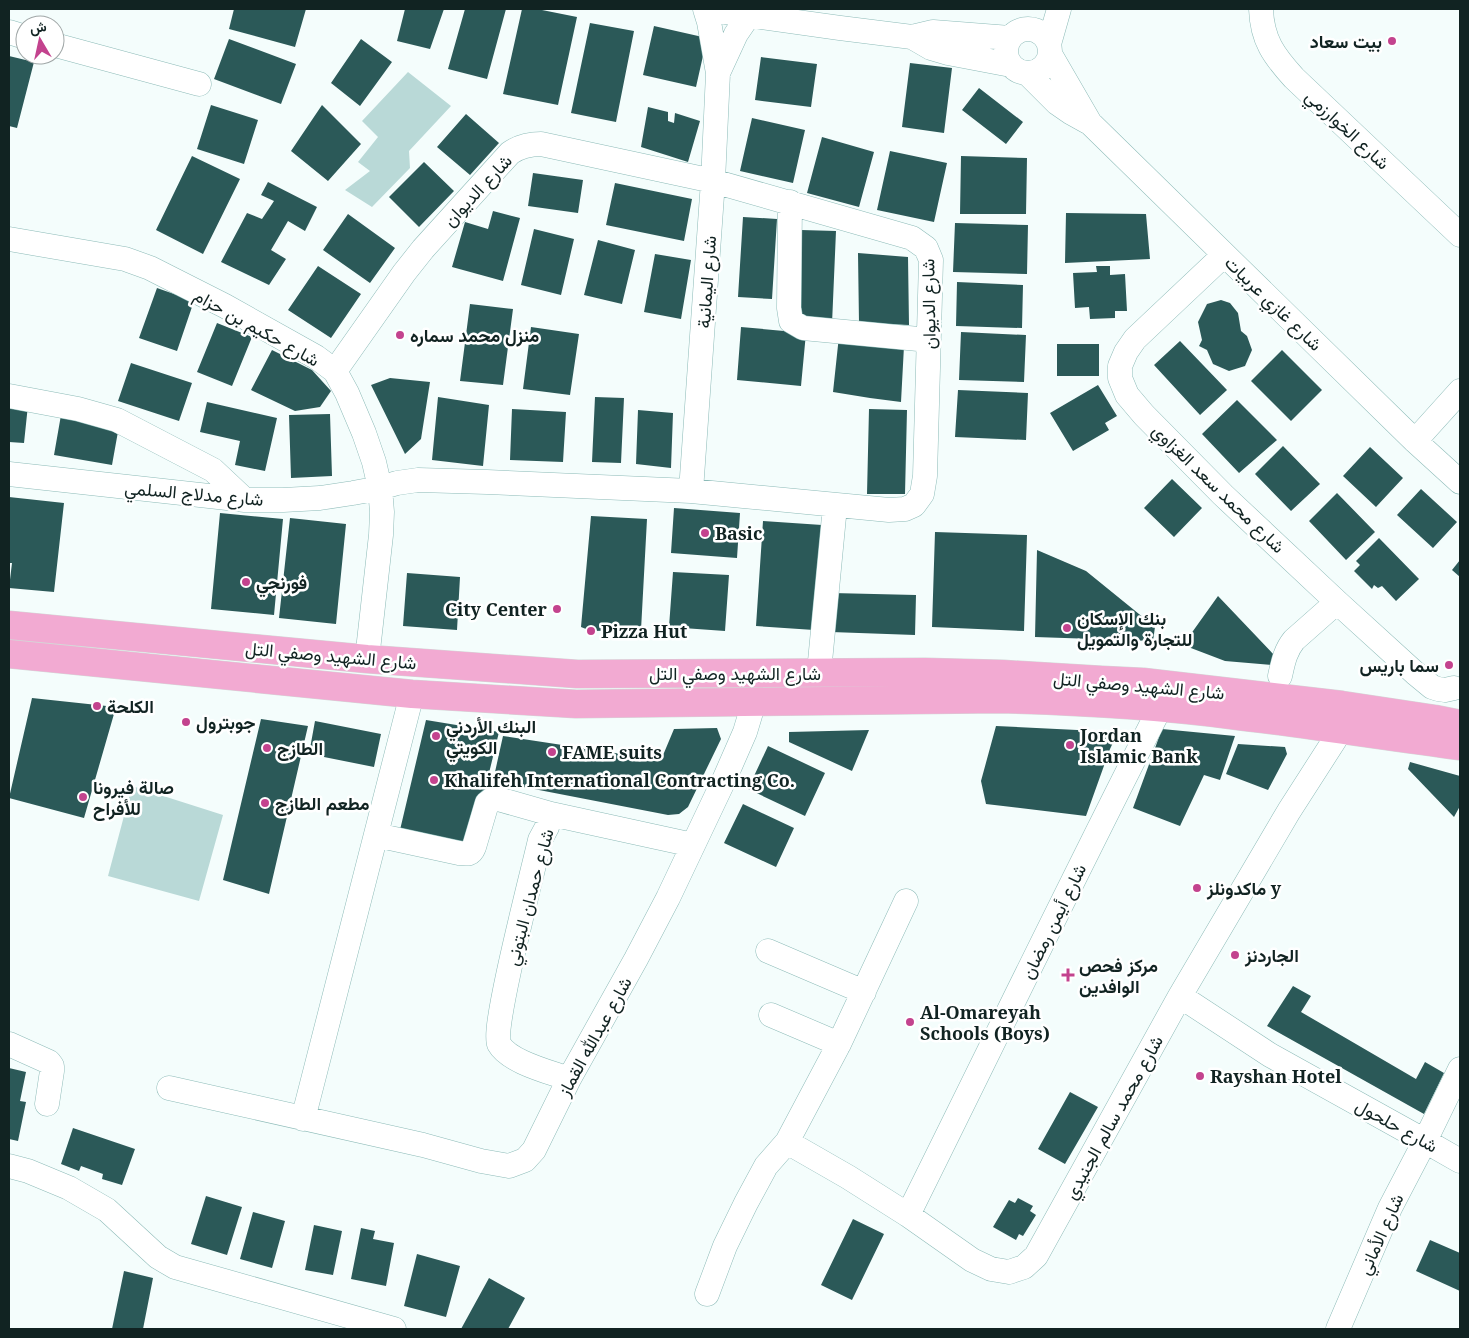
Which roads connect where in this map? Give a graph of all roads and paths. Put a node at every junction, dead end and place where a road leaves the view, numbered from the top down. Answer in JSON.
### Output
{"nodes":[{"id":1,"x":705,"y":9,"type":"edge"},
{"id":2,"x":1028,"y":9,"type":"edge"},
{"id":3,"x":1059,"y":9,"type":"edge"},
{"id":4,"x":1261,"y":9,"type":"edge"},
{"id":5,"x":749,"y":12,"type":"edge"},
{"id":6,"x":1014,"y":35,"type":"junction"},
{"id":7,"x":912,"y":37,"type":"junction"},
{"id":8,"x":65,"y":48,"type":"edge"},
{"id":9,"x":1049,"y":49,"type":"junction"},
{"id":10,"x":1019,"y":69,"type":"junction"},
{"id":11,"x":718,"y":72,"type":"junction"},
{"id":12,"x":199,"y":84,"type":"dead end"},
{"id":13,"x":1090,"y":123,"type":"junction"},
{"id":14,"x":713,"y":181,"type":"junction"},
{"id":15,"x":790,"y":202,"type":"junction"},
{"id":16,"x":1460,"y":235,"type":"edge"},
{"id":17,"x":9,"y":239,"type":"edge"},
{"id":18,"x":1224,"y":255,"type":"junction"},
{"id":19,"x":930,"y":340,"type":"junction"},
{"id":20,"x":334,"y":371,"type":"junction"},
{"id":21,"x":1460,"y":391,"type":"edge"},
{"id":22,"x":9,"y":396,"type":"edge"},
{"id":23,"x":1415,"y":441,"type":"junction"},
{"id":24,"x":9,"y":474,"type":"edge"},
{"id":25,"x":1460,"y":482,"type":"edge"},
{"id":26,"x":380,"y":488,"type":"junction"},
{"id":27,"x":691,"y":491,"type":"junction"},
{"id":28,"x":245,"y":500,"type":"junction"},
{"id":29,"x":835,"y":506,"type":"junction"},
{"id":30,"x":1337,"y":602,"type":"junction"},
{"id":31,"x":9,"y":625,"type":"edge"},
{"id":32,"x":9,"y":654,"type":"edge"},
{"id":33,"x":367,"y":659,"type":"junction"},
{"id":34,"x":819,"y":672,"type":"junction"},
{"id":35,"x":1280,"y":676,"type":"dead end"},
{"id":36,"x":1457,"y":685,"type":"edge"},
{"id":37,"x":412,"y":694,"type":"junction"},
{"id":38,"x":754,"y":702,"type":"junction"},
{"id":39,"x":1160,"y":708,"type":"junction"},
{"id":40,"x":1341,"y":730,"type":"junction"},
{"id":41,"x":1454,"y":736,"type":"edge"},
{"id":42,"x":551,"y":814,"type":"junction"},
{"id":43,"x":376,"y":835,"type":"junction"},
{"id":44,"x":693,"y":845,"type":"junction"},
{"id":45,"x":906,"y":901,"type":"dead end"},
{"id":46,"x":768,"y":951,"type":"dead end"},
{"id":47,"x":864,"y":992,"type":"junction"},
{"id":48,"x":1180,"y":996,"type":"junction"},
{"id":49,"x":771,"y":1015,"type":"dead end"},
{"id":50,"x":9,"y":1044,"type":"edge"},
{"id":51,"x":839,"y":1044,"type":"junction"},
{"id":52,"x":1460,"y":1069,"type":"edge"},
{"id":53,"x":569,"y":1080,"type":"junction"},
{"id":54,"x":169,"y":1088,"type":"dead end"},
{"id":55,"x":47,"y":1104,"type":"dead end"},
{"id":56,"x":303,"y":1118,"type":"junction"},
{"id":57,"x":1425,"y":1141,"type":"junction"},
{"id":58,"x":787,"y":1142,"type":"junction"},
{"id":59,"x":1460,"y":1161,"type":"edge"},
{"id":60,"x":9,"y":1166,"type":"edge"},
{"id":61,"x":908,"y":1215,"type":"junction"},
{"id":62,"x":707,"y":1294,"type":"dead end"},
{"id":63,"x":394,"y":1329,"type":"edge"},
{"id":64,"x":1338,"y":1329,"type":"edge"}],
"edges":[{"from":1,"to":5,"type":"street"},
{"from":1,"to":11,"type":"street","name":"شارع اليمانية"},
{"from":2,"to":6,"type":"street"},
{"from":3,"to":9,"type":"street"},
{"from":4,"to":16,"type":"street","name":"شارع الخوارزمي"},
{"from":5,"to":7,"type":"street"},
{"from":5,"to":11,"type":"street","name":"شارع اليمانية"},
{"from":6,"to":7,"type":"street"},
{"from":6,"to":9,"type":"street"},
{"from":6,"to":10,"type":"street"},
{"from":7,"to":10,"type":"street"},
{"from":8,"to":12,"type":"street"},
{"from":9,"to":10,"type":"street"},
{"from":9,"to":13,"type":"street","name":"شارع غازي عربيات"},
{"from":10,"to":13,"type":"street","name":"شارع غازي عربيات"},
{"from":11,"to":14,"type":"street","name":"شارع اليمانية"},
{"from":13,"to":18,"type":"street","name":"شارع غازي عربيات"},
{"from":14,"to":15,"type":"street","name":"شارع الديوان"},
{"from":14,"to":20,"type":"street","name":"شارع الديوان"},
{"from":14,"to":27,"type":"street","name":"شارع اليمانية"},
{"from":15,"to":19,"type":"street","name":"شارع الديوان"},
{"from":15,"to":19,"type":"street"},
{"from":17,"to":20,"type":"street","name":"شارع حكيم بن حزام"},
{"from":18,"to":23,"type":"street","name":"شارع غازي عربيات"},
{"from":18,"to":30,"type":"street","name":"شارع محمد سعد الغزاوي"},
{"from":19,"to":29,"type":"street","name":"شارع الديوان"},
{"from":20,"to":26,"type":"street","name":"شارع حكيم بن حزام"},
{"from":21,"to":23,"type":"street"},
{"from":22,"to":28,"type":"street"},
{"from":23,"to":25,"type":"street","name":"شارع غازي عربيات"},
{"from":24,"to":28,"type":"street","name":"شارع مدلاج السلمي"},
{"from":26,"to":27,"type":"street","name":"شارع الديوان"},
{"from":26,"to":28,"type":"street","name":"شارع مدلاج السلمي"},
{"from":26,"to":33,"type":"street","name":"شارع حكيم بن حزام"},
{"from":27,"to":29,"type":"street","name":"شارع الديوان"},
{"from":29,"to":34,"type":"street"},
{"from":30,"to":35,"type":"street"},
{"from":30,"to":36,"type":"street","name":"شارع محمد سعد الغزاوي"},
{"from":31,"to":33,"type":"main road","name":"شارع الشهيد وصفي التل"},
{"from":32,"to":37,"type":"main road","name":"شارع الشهيد وصفي التل"},
{"from":33,"to":34,"type":"main road","name":"شارع الشهيد وصفي التل"},
{"from":34,"to":41,"type":"main road","name":"شارع الشهيد وصفي التل"},
{"from":36,"to":41,"type":"street"},
{"from":37,"to":38,"type":"main road","name":"شارع الشهيد وصفي التل"},
{"from":37,"to":43,"type":"street"},
{"from":38,"to":39,"type":"main road","name":"شارع الشهيد وصفي التل"},
{"from":38,"to":44,"type":"street","name":"شارع عبدالله القماز"},
{"from":39,"to":40,"type":"main road","name":"شارع الشهيد وصفي التل"},
{"from":39,"to":61,"type":"street","name":"شارع أيمن رمضان"},
{"from":40,"to":41,"type":"main road","name":"شارع الشهيد وصفي التل"},
{"from":40,"to":48,"type":"street","name":"شارع محمد سالم الجنيدي"},
{"from":42,"to":43,"type":"street"},
{"from":42,"to":44,"type":"street","name":"شارع حمدان البتوني"},
{"from":42,"to":53,"type":"street","name":"شارع حمدان البتوني"},
{"from":43,"to":56,"type":"street"},
{"from":44,"to":53,"type":"street","name":"شارع عبدالله القماز"},
{"from":45,"to":47,"type":"street"},
{"from":46,"to":47,"type":"street"},
{"from":47,"to":51,"type":"street"},
{"from":48,"to":57,"type":"street","name":"شارع حلحول"},
{"from":48,"to":61,"type":"street","name":"شارع محمد سالم الجنيدي"},
{"from":49,"to":51,"type":"street"},
{"from":50,"to":55,"type":"street"},
{"from":51,"to":58,"type":"street"},
{"from":52,"to":57,"type":"street","name":"شارع الأماني"},
{"from":53,"to":56,"type":"street","name":"شارع عبدالله القماز"},
{"from":54,"to":56,"type":"street","name":"شارع عبدالله القماز"},
{"from":57,"to":59,"type":"street","name":"شارع حلحول"},
{"from":57,"to":64,"type":"street","name":"شارع الأماني"},
{"from":58,"to":61,"type":"street","name":"شارع محمد سالم الجنيدي"},
{"from":58,"to":62,"type":"street"},
{"from":60,"to":63,"type":"street"}]}
